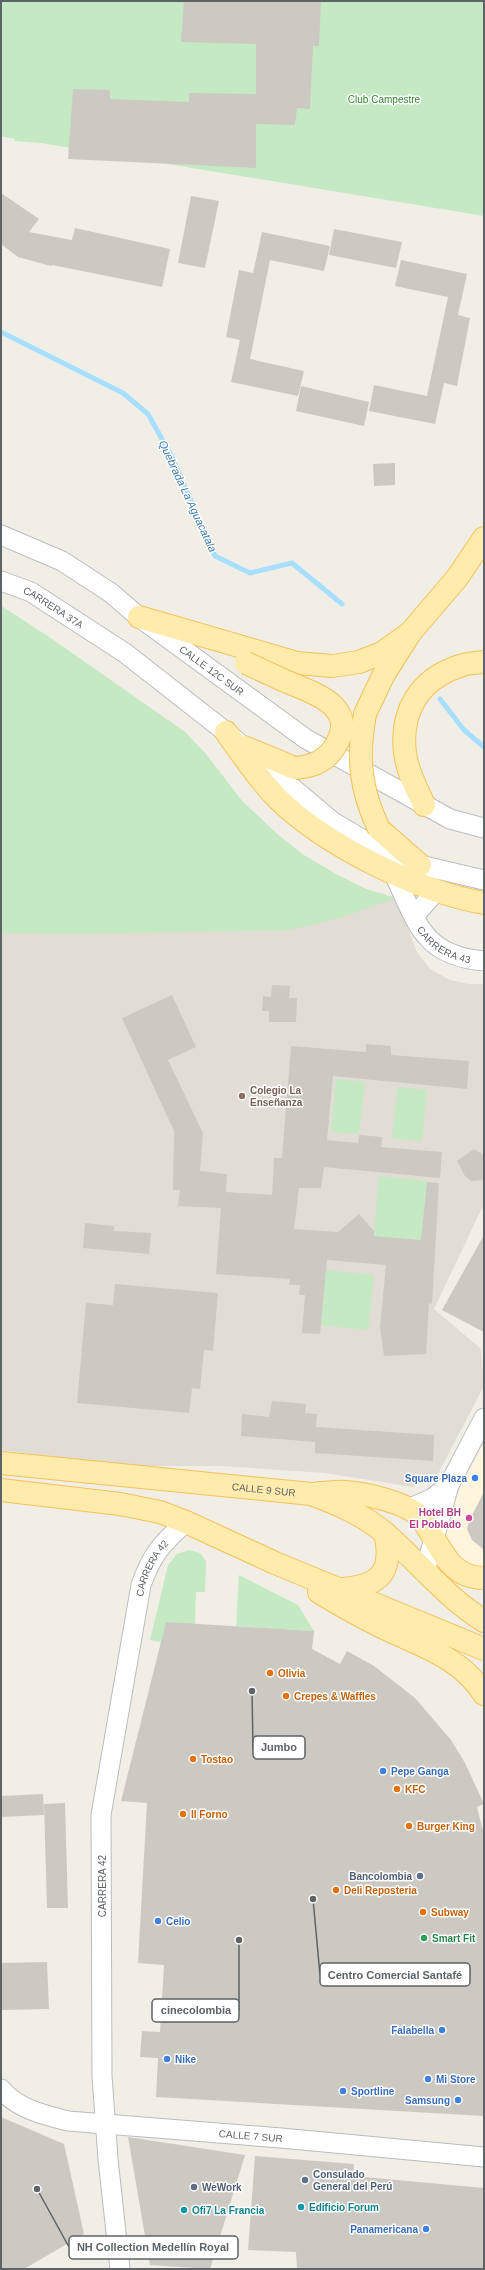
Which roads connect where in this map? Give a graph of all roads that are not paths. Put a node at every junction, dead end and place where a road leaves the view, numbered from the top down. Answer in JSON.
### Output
{"nodes":[{"id":1,"x":1,"y":535,"type":"edge"},
{"id":2,"x":484,"y":538,"type":"edge"},
{"id":3,"x":1,"y":581,"type":"edge"},
{"id":4,"x":139,"y":617,"type":"junction"},
{"id":5,"x":178,"y":628,"type":"junction"},
{"id":6,"x":410,"y":633,"type":"junction"},
{"id":7,"x":484,"y":662,"type":"edge"},
{"id":8,"x":226,"y":732,"type":"junction"},
{"id":9,"x":244,"y":747,"type":"junction"},
{"id":10,"x":424,"y":805,"type":"junction"},
{"id":11,"x":484,"y":828,"type":"edge"},
{"id":12,"x":420,"y":865,"type":"junction"},
{"id":13,"x":394,"y":874,"type":"junction"},
{"id":14,"x":484,"y":880,"type":"edge"},
{"id":15,"x":436,"y":890,"type":"junction"},
{"id":16,"x":484,"y":903,"type":"edge"},
{"id":17,"x":415,"y":915,"type":"junction"},
{"id":18,"x":484,"y":961,"type":"edge"},
{"id":19,"x":484,"y":1418,"type":"edge"},
{"id":20,"x":1,"y":1464,"type":"edge"},
{"id":21,"x":449,"y":1485,"type":"junction"},
{"id":22,"x":1,"y":1490,"type":"edge"},
{"id":23,"x":311,"y":1494,"type":"junction"},
{"id":24,"x":408,"y":1509,"type":"junction"},
{"id":25,"x":186,"y":1522,"type":"junction"},
{"id":26,"x":385,"y":1533,"type":"junction"},
{"id":27,"x":433,"y":1540,"type":"junction"},
{"id":28,"x":275,"y":1563,"type":"junction"},
{"id":29,"x":425,"y":1571,"type":"junction"},
{"id":30,"x":484,"y":1578,"type":"edge"},
{"id":31,"x":342,"y":1589,"type":"junction"},
{"id":32,"x":484,"y":1621,"type":"edge"},
{"id":33,"x":484,"y":1649,"type":"edge"},
{"id":34,"x":484,"y":1694,"type":"edge"},
{"id":35,"x":1,"y":2089,"type":"edge"},
{"id":36,"x":105,"y":2123,"type":"junction"},
{"id":37,"x":484,"y":2157,"type":"edge"},
{"id":38,"x":120,"y":2269,"type":"edge"}],
"edges":[{"from":1,"to":4,"type":"street","name":"CALLE 12C SUR"},
{"from":2,"to":6,"type":"main road"},
{"from":3,"to":8,"type":"street","name":"CARRERA 37A"},
{"from":4,"to":5,"type":"main road"},
{"from":4,"to":10,"type":"street","name":"CALLE 12C SUR"},
{"from":5,"to":6,"type":"main road"},
{"from":5,"to":9,"type":"main road","bridge":true},
{"from":6,"to":12,"type":"main road","bridge":true},
{"from":7,"to":10,"type":"main road"},
{"from":8,"to":9,"type":"street"},
{"from":8,"to":13,"type":"main road"},
{"from":9,"to":12,"type":"street"},
{"from":10,"to":11,"type":"street","name":"CALLE 12C SUR"},
{"from":12,"to":14,"type":"street"},
{"from":13,"to":15,"type":"main road"},
{"from":13,"to":17,"type":"street","name":"CARRERA 43"},
{"from":15,"to":16,"type":"main road"},
{"from":15,"to":17,"type":"street","name":"CARRERA 43"},
{"from":17,"to":18,"type":"street","name":"CARRERA 43"},
{"from":19,"to":21,"type":"street"},
{"from":20,"to":23,"type":"main road","name":"CALLE 9 SUR"},
{"from":21,"to":24,"type":"street"},
{"from":21,"to":27,"type":"street"},
{"from":22,"to":25,"type":"main road"},
{"from":23,"to":24,"type":"main road"},
{"from":23,"to":26,"type":"main road","name":"CALLE 9 SUR"},
{"from":24,"to":27,"type":"main road"},
{"from":25,"to":28,"type":"main road"},
{"from":25,"to":36,"type":"street","name":"CARRERA 42"},
{"from":26,"to":29,"type":"main road","name":"CALLE 9 SUR"},
{"from":26,"to":31,"type":"main road"},
{"from":27,"to":29,"type":"street"},
{"from":27,"to":30,"type":"main road"},
{"from":28,"to":31,"type":"main road"},
{"from":28,"to":34,"type":"main road"},
{"from":29,"to":32,"type":"main road","name":"CALLE 9 SUR"},
{"from":31,"to":33,"type":"main road"},
{"from":35,"to":36,"type":"street","name":"CALLE 7 SUR"},
{"from":36,"to":37,"type":"street","name":"CALLE 7 SUR"},
{"from":36,"to":38,"type":"street","name":"CARRERA 42"}]}
